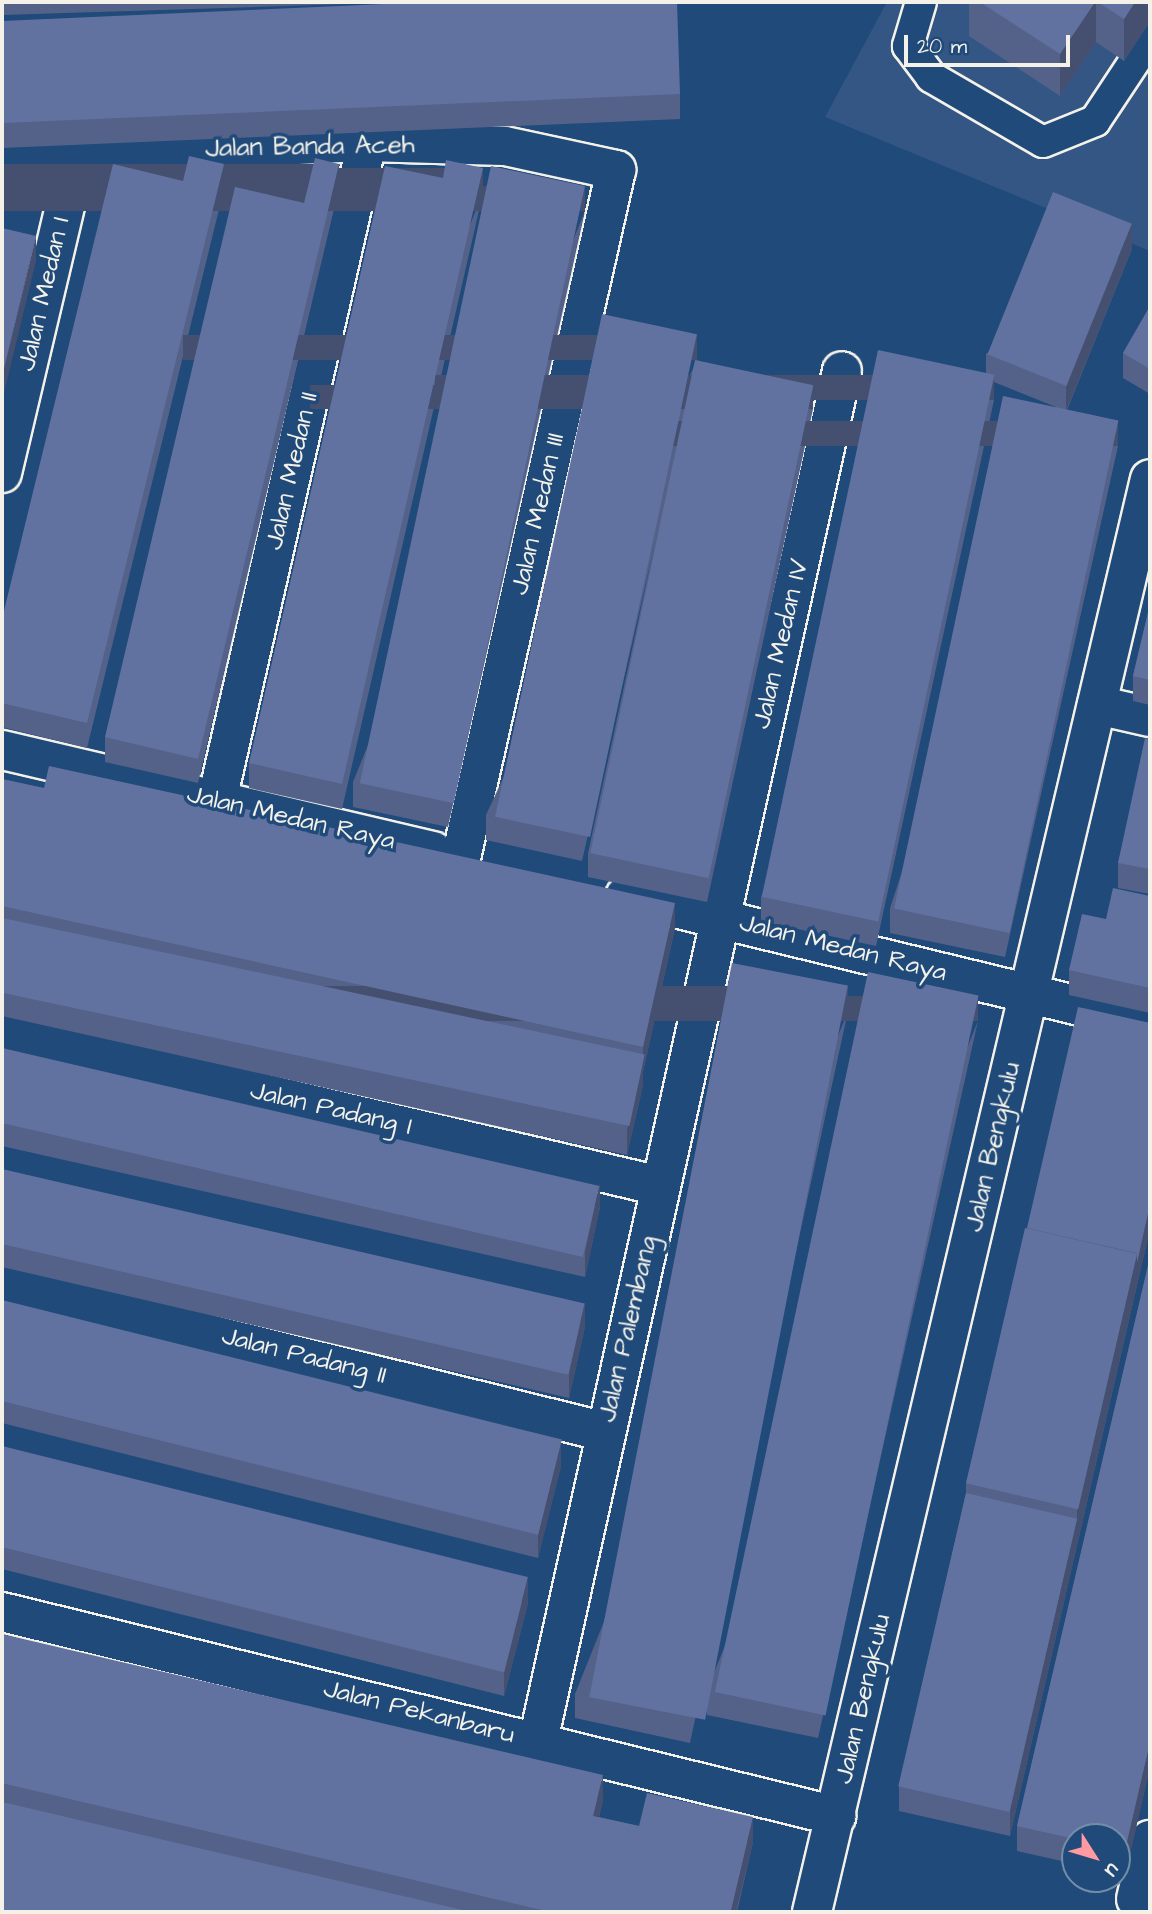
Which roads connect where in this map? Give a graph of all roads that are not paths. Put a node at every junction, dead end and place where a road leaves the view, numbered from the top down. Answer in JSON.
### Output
{"nodes":[{"id":1,"x":922,"y":2,"type":"edge"},
{"id":2,"x":1150,"y":38,"type":"edge"},
{"id":3,"x":367,"y":142,"type":"junction"},
{"id":4,"x":77,"y":156,"type":"junction"},
{"id":5,"x":2,"y":159,"type":"edge"},
{"id":6,"x":616,"y":170,"type":"joint"},
{"id":7,"x":842,"y":371,"type":"dead end"},
{"id":8,"x":2,"y":473,"type":"edge"},
{"id":9,"x":1150,"y":478,"type":"edge"},
{"id":10,"x":1097,"y":705,"type":"junction"},
{"id":11,"x":1150,"y":717,"type":"edge"},
{"id":12,"x":2,"y":750,"type":"edge"},
{"id":13,"x":217,"y":800,"type":"junction"},
{"id":14,"x":461,"y":858,"type":"junction"},
{"id":15,"x":499,"y":867,"type":"edge"},
{"id":16,"x":590,"y":888,"type":"edge"},
{"id":17,"x":720,"y":918,"type":"junction"},
{"id":18,"x":1029,"y":994,"type":"junction"},
{"id":19,"x":1150,"y":1023,"type":"edge"},
{"id":20,"x":2,"y":1032,"type":"edge"},
{"id":21,"x":660,"y":1186,"type":"junction"},
{"id":22,"x":2,"y":1283,"type":"edge"},
{"id":23,"x":606,"y":1432,"type":"junction"},
{"id":24,"x":2,"y":1612,"type":"edge"},
{"id":25,"x":538,"y":1741,"type":"junction"},
{"id":26,"x":836,"y":1815,"type":"junction"},
{"id":27,"x":1150,"y":1840,"type":"edge"},
{"id":28,"x":1136,"y":1899,"type":"dead end"},
{"id":29,"x":812,"y":1912,"type":"edge"}],
"edges":[{"from":1,"to":2,"type":"lane"},
{"from":3,"to":4,"type":"street","name":"Jalan Banda Aceh"},
{"from":3,"to":6,"type":"street","name":"Jalan Banda Aceh"},
{"from":3,"to":13,"type":"street","name":"Jalan Medan II"},
{"from":4,"to":5,"type":"street","name":"Jalan Banda Aceh"},
{"from":4,"to":8,"type":"street","name":"Jalan Medan I"},
{"from":6,"to":14,"type":"street","name":"Jalan Medan III"},
{"from":7,"to":17,"type":"street","name":"Jalan Medan IV"},
{"from":9,"to":10,"type":"street","name":"Jalan Bengkulu"},
{"from":10,"to":11,"type":"street"},
{"from":10,"to":18,"type":"street","name":"Jalan Bengkulu"},
{"from":12,"to":13,"type":"street","name":"Jalan Medan Raya"},
{"from":13,"to":14,"type":"street","name":"Jalan Medan Raya"},
{"from":14,"to":15,"type":"street","name":"Jalan Medan Raya"},
{"from":16,"to":17,"type":"street","name":"Jalan Medan Raya"},
{"from":17,"to":18,"type":"street","name":"Jalan Medan Raya"},
{"from":17,"to":21,"type":"street","name":"Jalan Palembang"},
{"from":18,"to":19,"type":"street","name":"Jalan Medan Raya"},
{"from":18,"to":26,"type":"street","name":"Jalan Bengkulu"},
{"from":20,"to":21,"type":"street","name":"Jalan Padang I"},
{"from":21,"to":23,"type":"street","name":"Jalan Palembang"},
{"from":22,"to":23,"type":"street","name":"Jalan Padang II"},
{"from":23,"to":25,"type":"street","name":"Jalan Palembang"},
{"from":24,"to":25,"type":"street","name":"Jalan Pekanbaru"},
{"from":25,"to":26,"type":"street","name":"Jalan Pekanbaru"},
{"from":26,"to":29,"type":"street","name":"Jalan Bengkulu"},
{"from":27,"to":28,"type":"street"}]}
